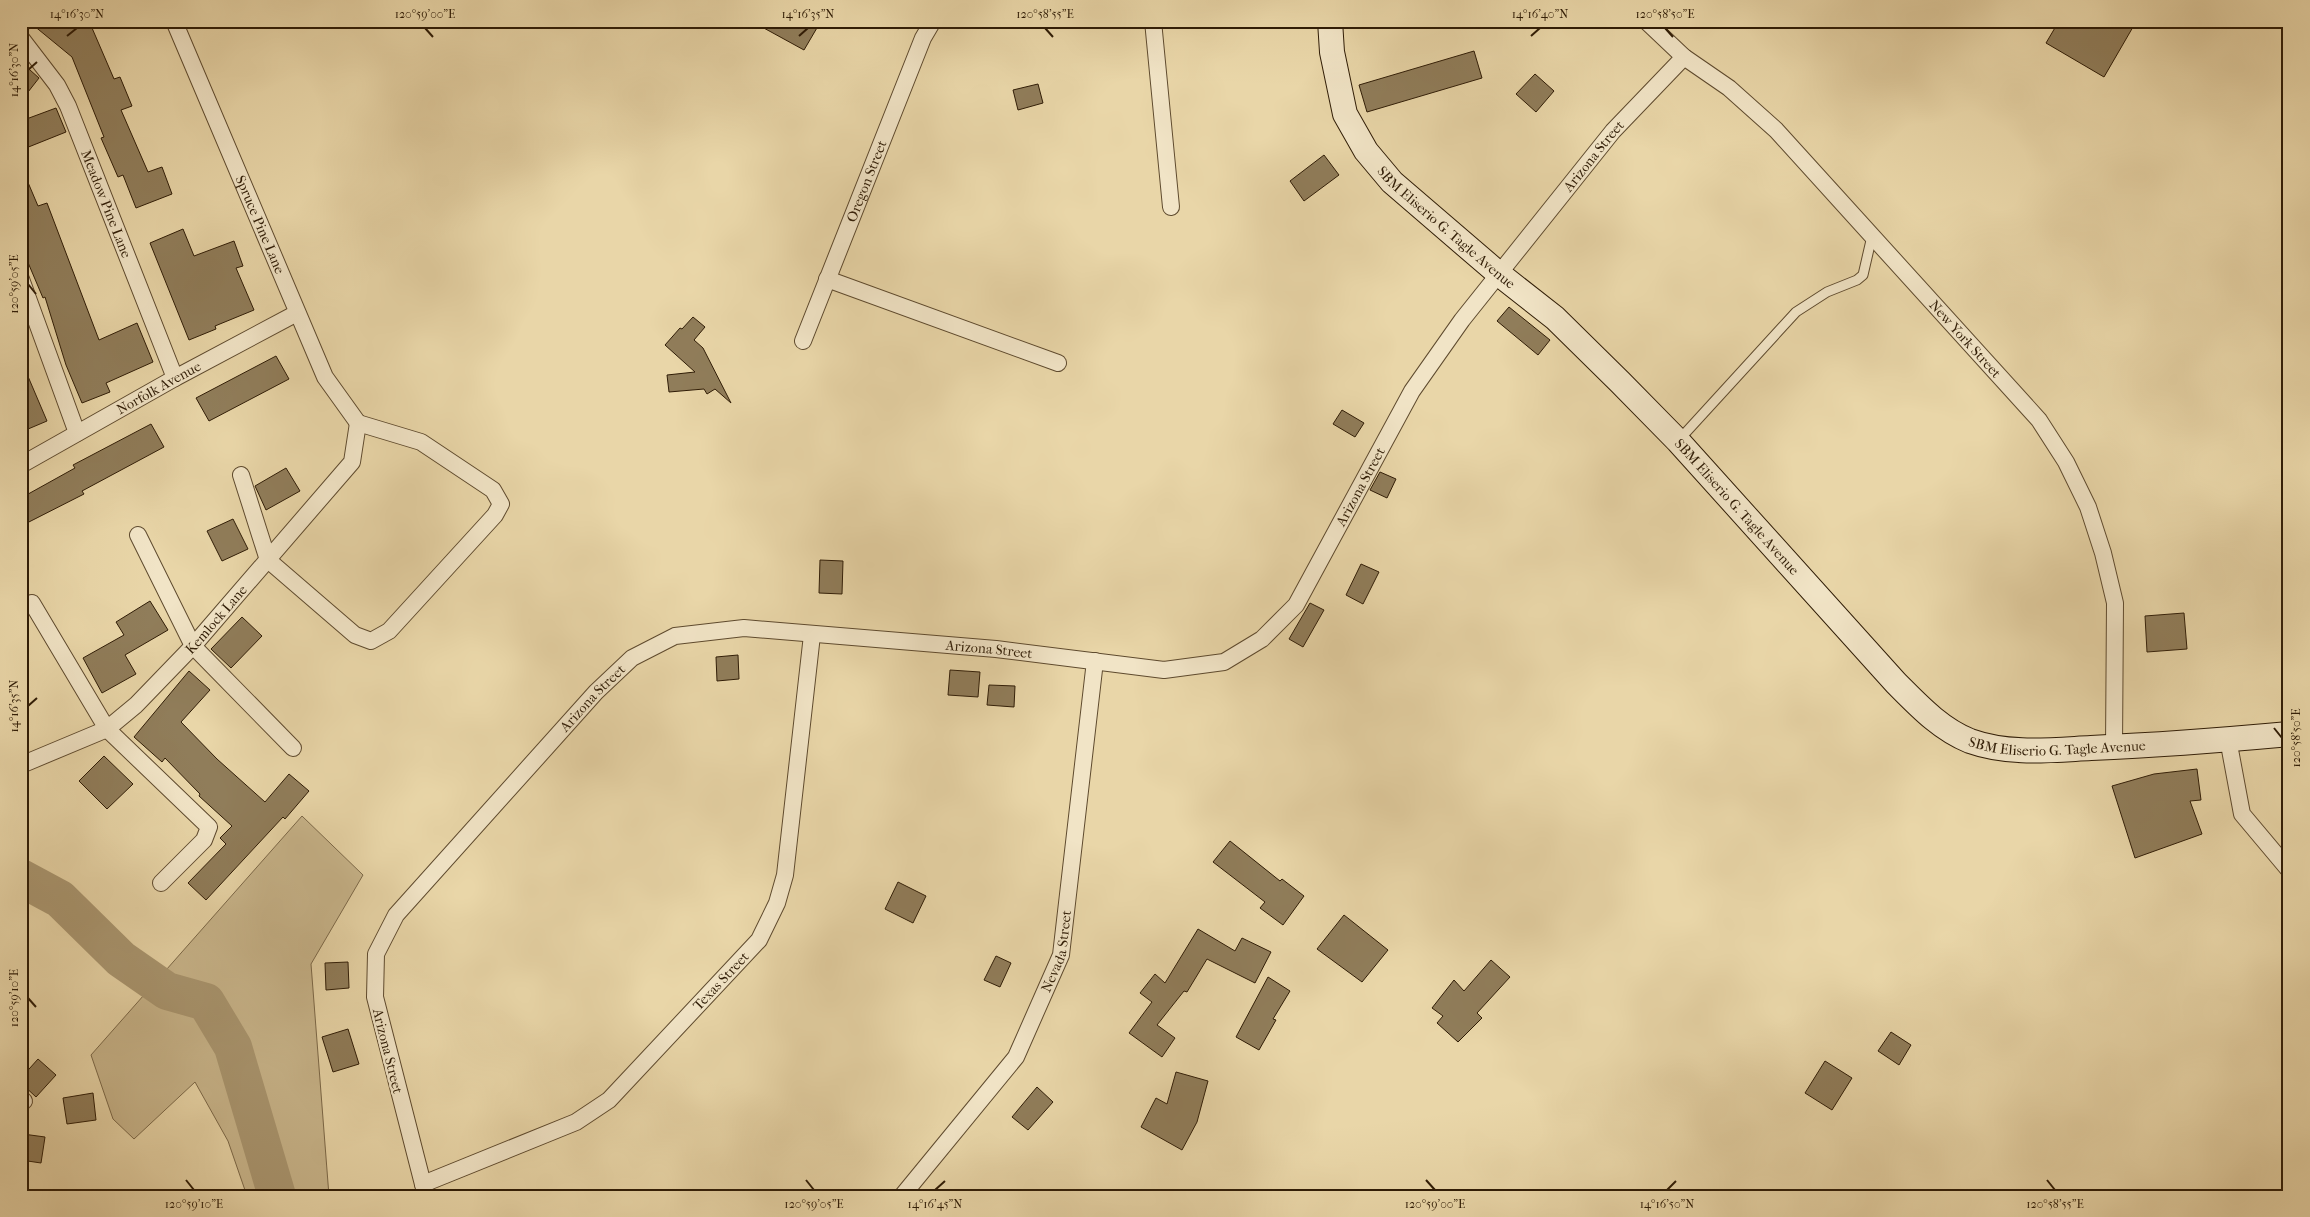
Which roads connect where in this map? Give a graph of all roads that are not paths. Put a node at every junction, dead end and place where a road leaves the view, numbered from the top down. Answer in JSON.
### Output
{"nodes":[{"id":1,"x":24,"y":21,"type":"edge"},
{"id":2,"x":174,"y":21,"type":"edge"},
{"id":3,"x":933,"y":21,"type":"edge"},
{"id":4,"x":1153,"y":21,"type":"edge"},
{"id":5,"x":1330,"y":21,"type":"edge"},
{"id":6,"x":1646,"y":21,"type":"edge"},
{"id":7,"x":21,"y":25,"type":"edge"},
{"id":8,"x":21,"y":38,"type":"edge"},
{"id":9,"x":1684,"y":57,"type":"junction"},
{"id":10,"x":1171,"y":207,"type":"dead end"},
{"id":11,"x":1872,"y":235,"type":"junction"},
{"id":12,"x":1499,"y":274,"type":"junction"},
{"id":13,"x":21,"y":279,"type":"edge"},
{"id":14,"x":827,"y":279,"type":"junction"},
{"id":15,"x":296,"y":313,"type":"junction"},
{"id":16,"x":803,"y":341,"type":"dead end"},
{"id":17,"x":1058,"y":363,"type":"dead end"},
{"id":18,"x":175,"y":378,"type":"junction"},
{"id":19,"x":358,"y":423,"type":"junction"},
{"id":20,"x":78,"y":433,"type":"junction"},
{"id":21,"x":1678,"y":441,"type":"junction"},
{"id":22,"x":21,"y":465,"type":"edge"},
{"id":23,"x":241,"y":475,"type":"dead end"},
{"id":24,"x":138,"y":536,"type":"dead end"},
{"id":25,"x":268,"y":560,"type":"junction"},
{"id":26,"x":32,"y":603,"type":"dead end"},
{"id":27,"x":812,"y":635,"type":"junction"},
{"id":28,"x":193,"y":646,"type":"junction"},
{"id":29,"x":1095,"y":661,"type":"junction"},
{"id":30,"x":107,"y":729,"type":"junction"},
{"id":31,"x":2289,"y":734,"type":"edge"},
{"id":32,"x":2228,"y":739,"type":"junction"},
{"id":33,"x":2114,"y":747,"type":"junction"},
{"id":34,"x":293,"y":748,"type":"dead end"},
{"id":35,"x":21,"y":765,"type":"edge"},
{"id":36,"x":2289,"y":870,"type":"edge"},
{"id":37,"x":161,"y":883,"type":"dead end"},
{"id":38,"x":425,"y":1190,"type":"edge"},
{"id":39,"x":904,"y":1195,"type":"edge"}],
"edges":[{"from":1,"to":7,"type":"street"},
{"from":2,"to":15,"type":"street","name":"Spruce Pine Lane"},
{"from":3,"to":14,"type":"street","name":"Oregon Street"},
{"from":4,"to":10,"type":"street"},
{"from":5,"to":12,"type":"street","name":"SBM Eliserio G. Tagle Avenue"},
{"from":6,"to":9,"type":"street","name":"New York Street"},
{"from":8,"to":18,"type":"street","name":"Meadow Pine Lane"},
{"from":9,"to":11,"type":"street","name":"New York Street"},
{"from":9,"to":12,"type":"street","name":"Arizona Street"},
{"from":11,"to":21,"type":"lane"},
{"from":11,"to":33,"type":"street","name":"New York Street"},
{"from":12,"to":21,"type":"street","name":"SBM Eliserio G. Tagle Avenue"},
{"from":12,"to":29,"type":"street","name":"Arizona Street"},
{"from":13,"to":20,"type":"street"},
{"from":14,"to":16,"type":"street","name":"Oregon Street"},
{"from":14,"to":17,"type":"street"},
{"from":15,"to":18,"type":"street","name":"Norfolk Avenue"},
{"from":15,"to":19,"type":"street","name":"Spruce Pine Lane"},
{"from":18,"to":20,"type":"street","name":"Norfolk Avenue"},
{"from":19,"to":25,"type":"street","name":"Kemlock Lane"},
{"from":19,"to":25,"type":"street"},
{"from":20,"to":22,"type":"street","name":"Norfolk Avenue"},
{"from":21,"to":33,"type":"street","name":"SBM Eliserio G. Tagle Avenue"},
{"from":23,"to":25,"type":"street"},
{"from":24,"to":28,"type":"street"},
{"from":25,"to":28,"type":"street","name":"Kemlock Lane"},
{"from":26,"to":30,"type":"street"},
{"from":27,"to":29,"type":"street","name":"Arizona Street"},
{"from":27,"to":38,"type":"street","name":"Texas Street"},
{"from":27,"to":38,"type":"street","name":"Arizona Street"},
{"from":28,"to":30,"type":"street","name":"Kemlock Lane"},
{"from":28,"to":34,"type":"street"},
{"from":29,"to":39,"type":"street","name":"Nevada Street"},
{"from":30,"to":35,"type":"street","name":"Kemlock Lane"},
{"from":30,"to":37,"type":"street"},
{"from":31,"to":32,"type":"street","name":"SBM Eliserio G. Tagle Avenue"},
{"from":32,"to":33,"type":"street","name":"SBM Eliserio G. Tagle Avenue"},
{"from":32,"to":36,"type":"street"}]}
